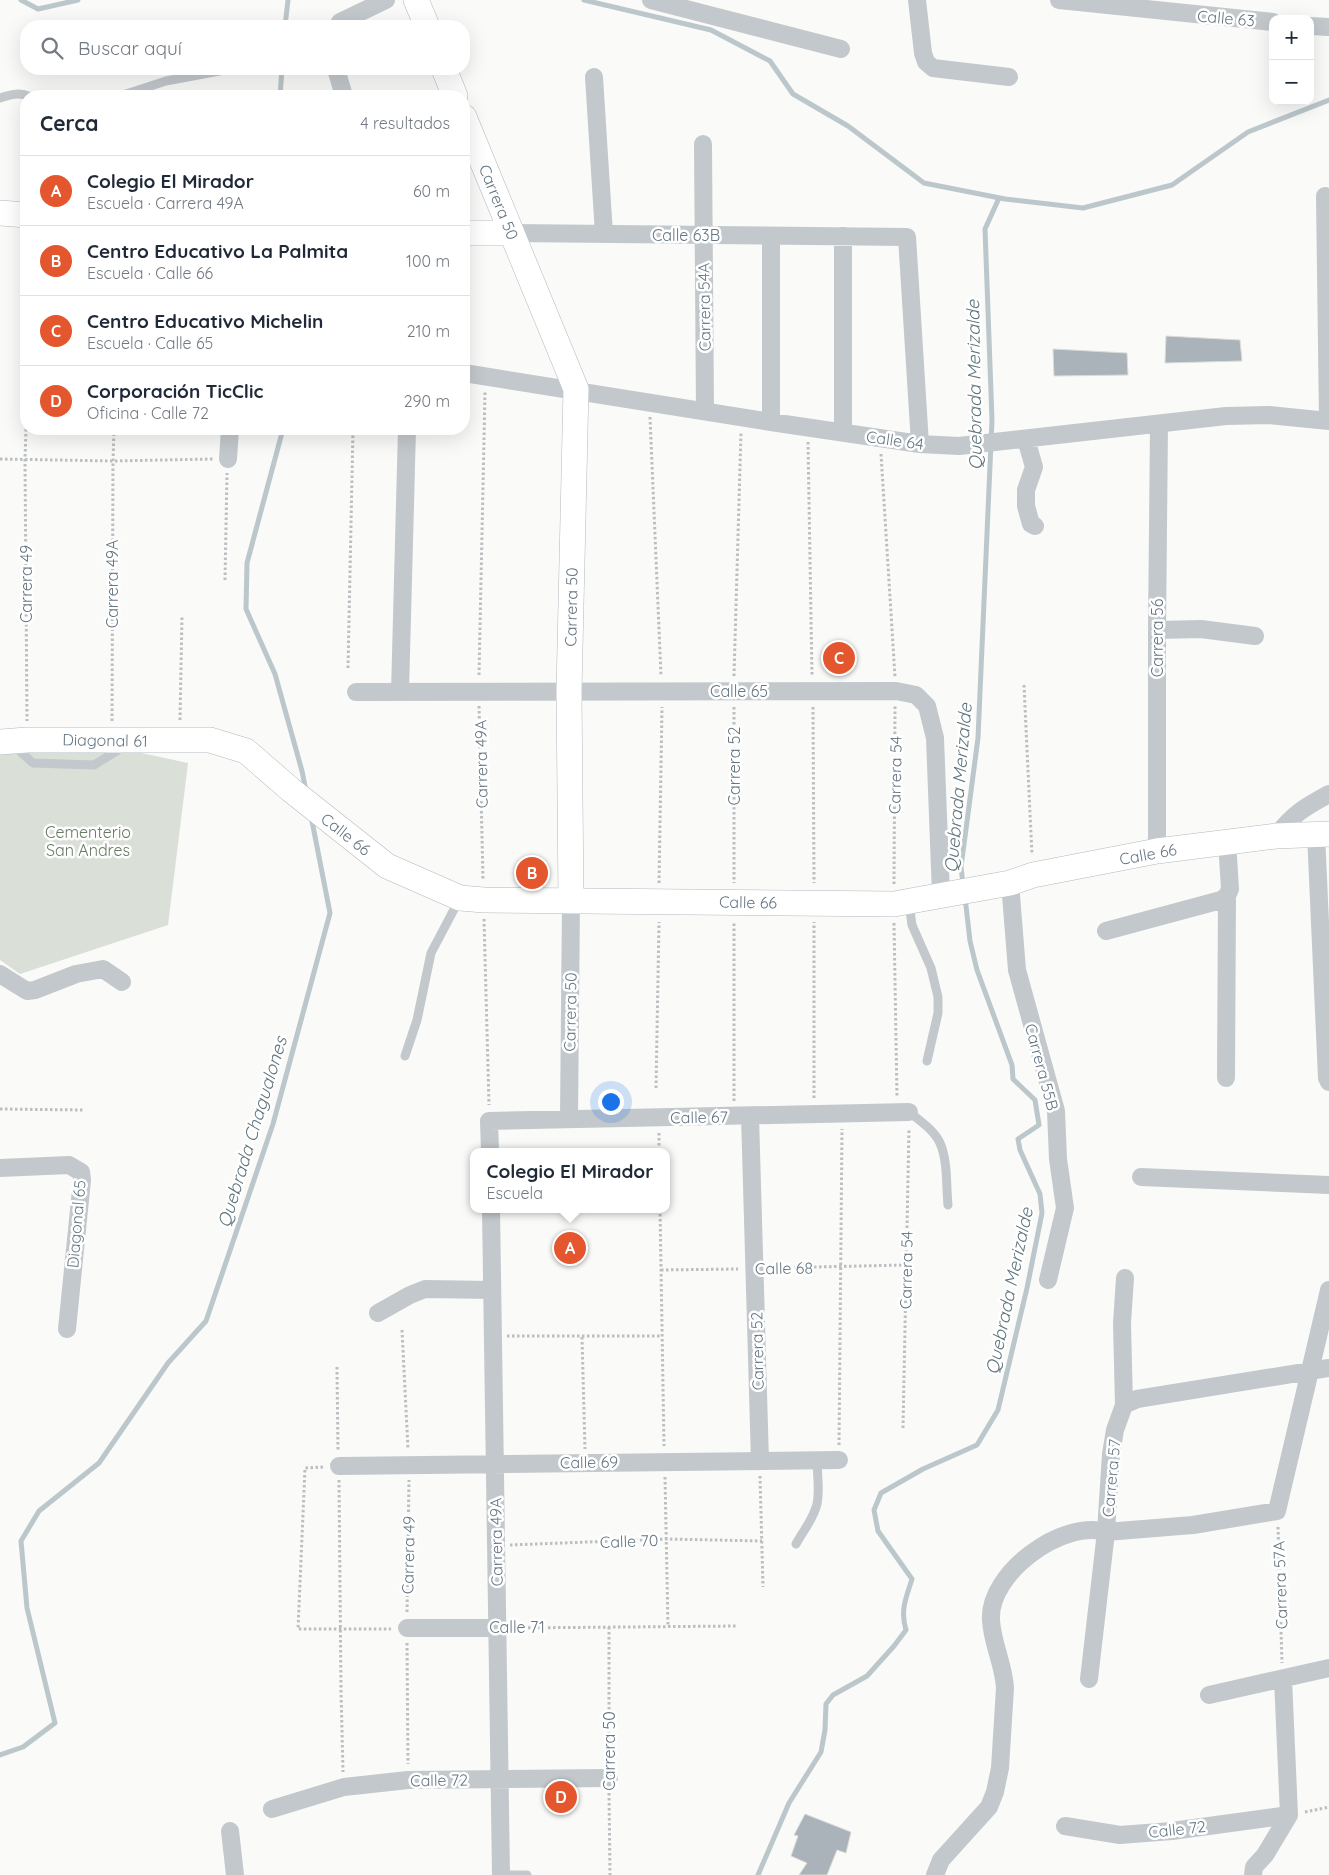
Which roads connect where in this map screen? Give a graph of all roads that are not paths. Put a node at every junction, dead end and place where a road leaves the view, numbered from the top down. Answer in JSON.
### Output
{"nodes":[{"id":1,"x":386,"y":0,"type":"edge"},
{"id":2,"x":416,"y":0,"type":"edge"},
{"id":3,"x":651,"y":0,"type":"edge"},
{"id":4,"x":917,"y":0,"type":"edge"},
{"id":5,"x":1060,"y":0,"type":"edge"},
{"id":6,"x":1139,"y":5,"type":"edge"},
{"id":7,"x":344,"y":20,"type":"edge"},
{"id":8,"x":424,"y":20,"type":"edge"},
{"id":9,"x":1269,"y":21,"type":"edge"},
{"id":10,"x":1314,"y":26,"type":"edge"},
{"id":11,"x":1329,"y":28,"type":"edge"},
{"id":12,"x":841,"y":49,"type":"dead end"},
{"id":13,"x":198,"y":75,"type":"edge"},
{"id":14,"x":338,"y":75,"type":"edge"},
{"id":15,"x":447,"y":75,"type":"edge"},
{"id":16,"x":594,"y":77,"type":"dead end"},
{"id":17,"x":1009,"y":77,"type":"dead end"},
{"id":18,"x":138,"y":90,"type":"edge"},
{"id":19,"x":342,"y":90,"type":"edge"},
{"id":20,"x":453,"y":90,"type":"edge"},
{"id":21,"x":20,"y":94,"type":"edge"},
{"id":22,"x":0,"y":98,"type":"edge"},
{"id":23,"x":470,"y":131,"type":"edge"},
{"id":24,"x":703,"y":144,"type":"dead end"},
{"id":25,"x":1325,"y":196,"type":"dead end"},
{"id":26,"x":0,"y":213,"type":"edge"},
{"id":27,"x":20,"y":215,"type":"edge"},
{"id":28,"x":470,"y":233,"type":"edge"},
{"id":29,"x":512,"y":234,"type":"junction"},
{"id":30,"x":604,"y":234,"type":"junction"},
{"id":31,"x":704,"y":235,"type":"junction"},
{"id":32,"x":771,"y":236,"type":"junction"},
{"id":33,"x":843,"y":236,"type":"junction"},
{"id":34,"x":470,"y":373,"type":"edge"},
{"id":35,"x":576,"y":389,"type":"junction"},
{"id":36,"x":705,"y":410,"type":"junction"},
{"id":37,"x":1328,"y":421,"type":"edge"},
{"id":38,"x":771,"y":422,"type":"junction"},
{"id":39,"x":1159,"y":425,"type":"junction"},
{"id":40,"x":843,"y":432,"type":"junction"},
{"id":41,"x":230,"y":435,"type":"edge"},
{"id":42,"x":407,"y":435,"type":"edge"},
{"id":43,"x":1026,"y":439,"type":"junction"},
{"id":44,"x":920,"y":444,"type":"junction"},
{"id":45,"x":228,"y":459,"type":"road end"},
{"id":46,"x":1035,"y":526,"type":"dead end"},
{"id":47,"x":1156,"y":630,"type":"junction"},
{"id":48,"x":1255,"y":636,"type":"dead end"},
{"id":49,"x":570,"y":691,"type":"junction"},
{"id":50,"x":356,"y":692,"type":"dead end"},
{"id":51,"x":400,"y":692,"type":"junction"},
{"id":52,"x":210,"y":740,"type":"joint"},
{"id":53,"x":12,"y":741,"type":"edge"},
{"id":54,"x":1329,"y":794,"type":"edge"},
{"id":55,"x":1323,"y":834,"type":"edge"},
{"id":56,"x":1276,"y":836,"type":"junction"},
{"id":57,"x":1226,"y":842,"type":"junction"},
{"id":58,"x":1157,"y":851,"type":"junction"},
{"id":59,"x":1010,"y":883,"type":"junction"},
{"id":60,"x":1228,"y":893,"type":"junction"},
{"id":61,"x":943,"y":894,"type":"junction"},
{"id":62,"x":472,"y":899,"type":"junction"},
{"id":63,"x":571,"y":901,"type":"junction"},
{"id":64,"x":901,"y":902,"type":"junction"},
{"id":65,"x":1106,"y":931,"type":"dead end"},
{"id":66,"x":1326,"y":969,"type":"edge"},
{"id":67,"x":0,"y":974,"type":"edge"},
{"id":68,"x":122,"y":982,"type":"dead end"},
{"id":69,"x":405,"y":1056,"type":"dead end"},
{"id":70,"x":927,"y":1061,"type":"dead end"},
{"id":71,"x":1226,"y":1078,"type":"dead end"},
{"id":72,"x":1329,"y":1082,"type":"edge"},
{"id":73,"x":903,"y":1112,"type":"joint"},
{"id":74,"x":742,"y":1116,"type":"junction"},
{"id":75,"x":569,"y":1119,"type":"junction"},
{"id":76,"x":490,"y":1148,"type":"edge"},
{"id":77,"x":0,"y":1168,"type":"edge"},
{"id":78,"x":1141,"y":1176,"type":"dead end"},
{"id":79,"x":1329,"y":1184,"type":"edge"},
{"id":80,"x":948,"y":1205,"type":"dead end"},
{"id":81,"x":491,"y":1213,"type":"edge"},
{"id":82,"x":1125,"y":1278,"type":"dead end"},
{"id":83,"x":1048,"y":1280,"type":"dead end"},
{"id":84,"x":492,"y":1290,"type":"junction"},
{"id":85,"x":1329,"y":1290,"type":"edge"},
{"id":86,"x":378,"y":1313,"type":"dead end"},
{"id":87,"x":67,"y":1328,"type":"dead end"},
{"id":88,"x":1329,"y":1368,"type":"edge"},
{"id":89,"x":1310,"y":1373,"type":"junction"},
{"id":90,"x":1124,"y":1405,"type":"junction"},
{"id":91,"x":817,"y":1460,"type":"junction"},
{"id":92,"x":839,"y":1460,"type":"road end"},
{"id":93,"x":760,"y":1461,"type":"junction"},
{"id":94,"x":495,"y":1465,"type":"junction"},
{"id":95,"x":339,"y":1466,"type":"road end"},
{"id":96,"x":1106,"y":1532,"type":"junction"},
{"id":97,"x":796,"y":1544,"type":"dead end"},
{"id":98,"x":407,"y":1628,"type":"road end"},
{"id":99,"x":497,"y":1628,"type":"junction"},
{"id":100,"x":1329,"y":1668,"type":"edge"},
{"id":101,"x":1090,"y":1679,"type":"dead end"},
{"id":102,"x":1283,"y":1679,"type":"junction"},
{"id":103,"x":1209,"y":1695,"type":"dead end"},
{"id":104,"x":609,"y":1778,"type":"road end"},
{"id":105,"x":499,"y":1779,"type":"junction"},
{"id":106,"x":272,"y":1809,"type":"dead end"},
{"id":107,"x":1289,"y":1815,"type":"junction"},
{"id":108,"x":1065,"y":1826,"type":"dead end"},
{"id":109,"x":230,"y":1831,"type":"dead end"},
{"id":110,"x":235,"y":1875,"type":"edge"},
{"id":111,"x":501,"y":1875,"type":"edge"},
{"id":112,"x":527,"y":1875,"type":"edge"},
{"id":113,"x":935,"y":1875,"type":"edge"},
{"id":114,"x":1252,"y":1875,"type":"edge"}],
"edges":[{"from":1,"to":7,"type":"street"},
{"from":2,"to":8,"type":"street"},
{"from":3,"to":12,"type":"street"},
{"from":4,"to":17,"type":"street"},
{"from":5,"to":6,"type":"street","name":"Calle 63"},
{"from":6,"to":9,"type":"street","name":"Calle 63"},
{"from":10,"to":11,"type":"street"},
{"from":13,"to":18,"type":"lane"},
{"from":14,"to":19,"type":"street"},
{"from":15,"to":20,"type":"street"},
{"from":16,"to":30,"type":"street"},
{"from":21,"to":22,"type":"lane"},
{"from":23,"to":29,"type":"street","name":"Carrera 50"},
{"from":24,"to":31,"type":"street","name":"Carrera 54A"},
{"from":25,"to":37,"type":"street"},
{"from":26,"to":27,"type":"street"},
{"from":28,"to":29,"type":"street","name":"Calle 63B"},
{"from":29,"to":30,"type":"street","name":"Calle 63B"},
{"from":29,"to":35,"type":"street","name":"Carrera 50"},
{"from":30,"to":31,"type":"street","name":"Calle 63B"},
{"from":31,"to":32,"type":"street","name":"Calle 63B"},
{"from":31,"to":36,"type":"street","name":"Carrera 54A"},
{"from":32,"to":33,"type":"street","name":"Calle 63B"},
{"from":32,"to":38,"type":"street"},
{"from":33,"to":40,"type":"street"},
{"from":33,"to":44,"type":"street","name":"Calle 63B"},
{"from":34,"to":35,"type":"street","name":"Calle 64"},
{"from":35,"to":36,"type":"street","name":"Calle 64"},
{"from":35,"to":49,"type":"street","name":"Carrera 50"},
{"from":36,"to":38,"type":"street","name":"Calle 64"},
{"from":37,"to":39,"type":"street","name":"Calle 64"},
{"from":38,"to":40,"type":"street","name":"Calle 64"},
{"from":39,"to":43,"type":"street","name":"Calle 64"},
{"from":39,"to":47,"type":"street","name":"Carrera 56"},
{"from":40,"to":44,"type":"street","name":"Calle 64"},
{"from":41,"to":45,"type":"street"},
{"from":42,"to":51,"type":"street"},
{"from":43,"to":44,"type":"street","name":"Calle 64"},
{"from":43,"to":46,"type":"street"},
{"from":47,"to":48,"type":"street"},
{"from":47,"to":58,"type":"street","name":"Carrera 56"},
{"from":49,"to":51,"type":"street","name":"Calle 65"},
{"from":49,"to":61,"type":"street","name":"Calle 65"},
{"from":49,"to":63,"type":"street","name":"Carrera 50"},
{"from":50,"to":51,"type":"street","name":"Calle 65"},
{"from":52,"to":53,"type":"street","name":"Diagonal 61"},
{"from":52,"to":62,"type":"street","name":"Calle 66"},
{"from":54,"to":56,"type":"street"},
{"from":55,"to":56,"type":"street","name":"Calle 66"},
{"from":55,"to":66,"type":"street"},
{"from":56,"to":57,"type":"street","name":"Calle 66"},
{"from":57,"to":58,"type":"street","name":"Calle 66"},
{"from":57,"to":60,"type":"street"},
{"from":58,"to":59,"type":"street","name":"Calle 66"},
{"from":59,"to":61,"type":"street","name":"Calle 66"},
{"from":59,"to":83,"type":"street","name":"Carrera 55B"},
{"from":60,"to":65,"type":"street"},
{"from":60,"to":71,"type":"street"},
{"from":61,"to":64,"type":"street","name":"Calle 66"},
{"from":62,"to":63,"type":"street","name":"Calle 66"},
{"from":62,"to":69,"type":"lane"},
{"from":63,"to":64,"type":"street","name":"Calle 66"},
{"from":63,"to":75,"type":"street","name":"Carrera 50"},
{"from":64,"to":70,"type":"lane"},
{"from":66,"to":72,"type":"street"},
{"from":67,"to":68,"type":"street"},
{"from":73,"to":74,"type":"street","name":"Calle 67"},
{"from":73,"to":80,"type":"lane"},
{"from":74,"to":75,"type":"street","name":"Calle 67"},
{"from":74,"to":93,"type":"street","name":"Carrera 52"},
{"from":75,"to":76,"type":"street","name":"Calle 67"},
{"from":77,"to":87,"type":"street","name":"Diagonal 65"},
{"from":78,"to":79,"type":"street"},
{"from":81,"to":84,"type":"street","name":"Carrera 49A"},
{"from":82,"to":90,"type":"street","name":"Carrera 57"},
{"from":84,"to":86,"type":"street"},
{"from":84,"to":94,"type":"street","name":"Carrera 49A"},
{"from":85,"to":89,"type":"street"},
{"from":88,"to":89,"type":"street"},
{"from":89,"to":90,"type":"street"},
{"from":89,"to":96,"type":"street"},
{"from":90,"to":96,"type":"street","name":"Carrera 57"},
{"from":91,"to":92,"type":"street","name":"Calle 69"},
{"from":91,"to":93,"type":"street","name":"Calle 69"},
{"from":91,"to":97,"type":"lane"},
{"from":93,"to":94,"type":"street","name":"Calle 69"},
{"from":94,"to":95,"type":"street","name":"Calle 69"},
{"from":94,"to":99,"type":"street","name":"Carrera 49A"},
{"from":96,"to":101,"type":"street","name":"Carrera 57"},
{"from":96,"to":113,"type":"street"},
{"from":98,"to":99,"type":"street","name":"Calle 71"},
{"from":99,"to":105,"type":"street","name":"Carrera 49A"},
{"from":100,"to":102,"type":"street"},
{"from":102,"to":103,"type":"street"},
{"from":102,"to":107,"type":"street"},
{"from":104,"to":105,"type":"street","name":"Calle 72"},
{"from":105,"to":106,"type":"street","name":"Calle 72"},
{"from":105,"to":111,"type":"street","name":"Carrera 49A"},
{"from":107,"to":108,"type":"street","name":"Calle 72"},
{"from":107,"to":114,"type":"street"},
{"from":109,"to":110,"type":"street"},
{"from":111,"to":112,"type":"lane"}]}
